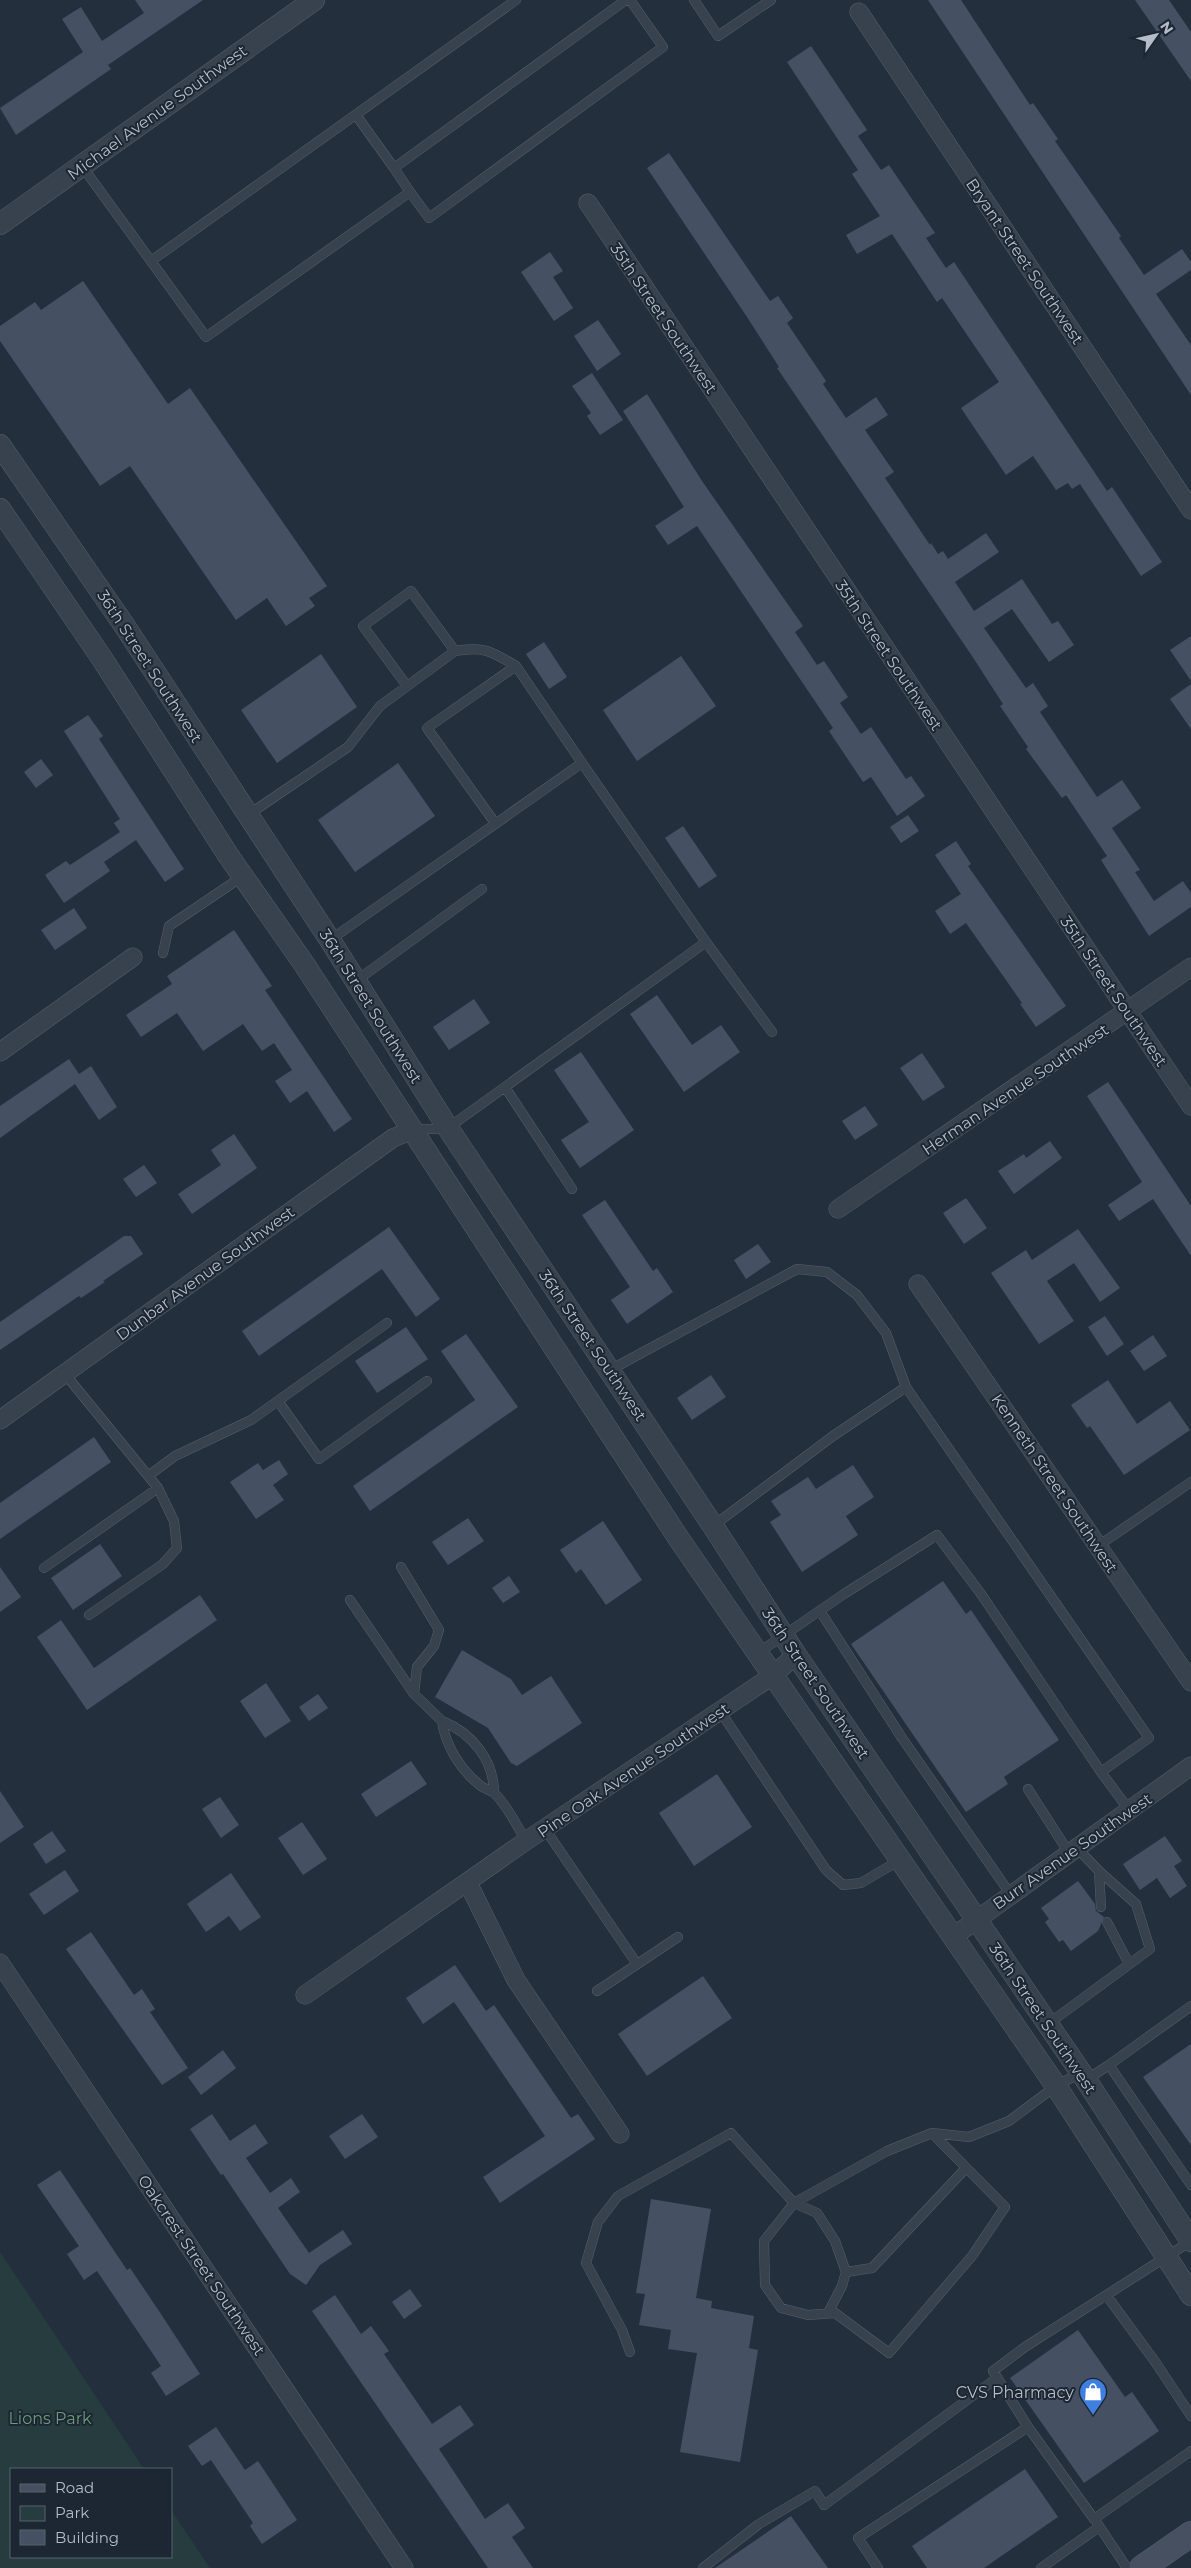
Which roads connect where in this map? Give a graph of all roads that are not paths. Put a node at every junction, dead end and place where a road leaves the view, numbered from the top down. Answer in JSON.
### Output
{"nodes":[{"id":1,"x":314,"y":0,"type":"edge"},
{"id":2,"x":516,"y":0,"type":"edge"},
{"id":3,"x":628,"y":0,"type":"edge"},
{"id":4,"x":694,"y":0,"type":"edge"},
{"id":5,"x":771,"y":0,"type":"edge"},
{"id":6,"x":858,"y":12,"type":"dead end"},
{"id":7,"x":356,"y":116,"type":"junction"},
{"id":8,"x":82,"y":166,"type":"junction"},
{"id":9,"x":394,"y":168,"type":"junction"},
{"id":10,"x":410,"y":192,"type":"junction"},
{"id":11,"x":588,"y":203,"type":"dead end"},
{"id":12,"x":0,"y":224,"type":"edge"},
{"id":13,"x":151,"y":261,"type":"junction"},
{"id":14,"x":0,"y":445,"type":"edge"},
{"id":15,"x":0,"y":509,"type":"edge"},
{"id":16,"x":1191,"y":510,"type":"edge"},
{"id":17,"x":455,"y":651,"type":"junction"},
{"id":18,"x":516,"y":666,"type":"junction"},
{"id":19,"x":408,"y":686,"type":"junction"},
{"id":20,"x":582,"y":764,"type":"junction"},
{"id":21,"x":248,"y":815,"type":"junction"},
{"id":22,"x":495,"y":823,"type":"junction"},
{"id":23,"x":243,"y":876,"type":"junction"},
{"id":24,"x":482,"y":889,"type":"dead end"},
{"id":25,"x":330,"y":940,"type":"junction"},
{"id":26,"x":706,"y":942,"type":"junction"},
{"id":27,"x":163,"y":953,"type":"dead end"},
{"id":28,"x":133,"y":957,"type":"dead end"},
{"id":29,"x":1191,"y":967,"type":"edge"},
{"id":30,"x":356,"y":981,"type":"junction"},
{"id":31,"x":1128,"y":1013,"type":"junction"},
{"id":32,"x":772,"y":1032,"type":"dead end"},
{"id":33,"x":0,"y":1052,"type":"edge"},
{"id":34,"x":505,"y":1086,"type":"junction"},
{"id":35,"x":1191,"y":1106,"type":"edge"},
{"id":36,"x":448,"y":1128,"type":"junction"},
{"id":37,"x":412,"y":1130,"type":"junction"},
{"id":38,"x":572,"y":1189,"type":"dead end"},
{"id":39,"x":838,"y":1209,"type":"dead end"},
{"id":40,"x":918,"y":1284,"type":"dead end"},
{"id":41,"x":387,"y":1323,"type":"dead end"},
{"id":42,"x":610,"y":1370,"type":"junction"},
{"id":43,"x":65,"y":1374,"type":"junction"},
{"id":44,"x":427,"y":1381,"type":"dead end"},
{"id":45,"x":906,"y":1387,"type":"junction"},
{"id":46,"x":278,"y":1401,"type":"junction"},
{"id":47,"x":0,"y":1420,"type":"edge"},
{"id":48,"x":148,"y":1476,"type":"junction"},
{"id":49,"x":1191,"y":1482,"type":"edge"},
{"id":50,"x":158,"y":1488,"type":"junction"},
{"id":51,"x":713,"y":1526,"type":"junction"},
{"id":52,"x":1098,"y":1546,"type":"junction"},
{"id":53,"x":401,"y":1567,"type":"dead end"},
{"id":54,"x":44,"y":1568,"type":"dead end"},
{"id":55,"x":350,"y":1600,"type":"dead end"},
{"id":56,"x":820,"y":1611,"type":"junction"},
{"id":57,"x":89,"y":1615,"type":"dead end"},
{"id":58,"x":783,"y":1635,"type":"junction"},
{"id":59,"x":758,"y":1653,"type":"junction"},
{"id":60,"x":796,"y":1655,"type":"junction"},
{"id":61,"x":772,"y":1676,"type":"junction"},
{"id":62,"x":1191,"y":1682,"type":"edge"},
{"id":63,"x":414,"y":1694,"type":"junction"},
{"id":64,"x":720,"y":1711,"type":"junction"},
{"id":65,"x":442,"y":1721,"type":"junction"},
{"id":66,"x":1191,"y":1766,"type":"edge"},
{"id":67,"x":1101,"y":1772,"type":"junction"},
{"id":68,"x":1028,"y":1789,"type":"dead end"},
{"id":69,"x":494,"y":1793,"type":"junction"},
{"id":70,"x":1129,"y":1810,"type":"junction"},
{"id":71,"x":545,"y":1829,"type":"junction"},
{"id":72,"x":526,"y":1841,"type":"junction"},
{"id":73,"x":1073,"y":1851,"type":"junction"},
{"id":74,"x":900,"y":1860,"type":"junction"},
{"id":75,"x":1099,"y":1871,"type":"junction"},
{"id":76,"x":468,"y":1883,"type":"junction"},
{"id":77,"x":1012,"y":1895,"type":"junction"},
{"id":78,"x":1101,"y":1907,"type":"dead end"},
{"id":79,"x":976,"y":1919,"type":"junction"},
{"id":80,"x":1108,"y":1922,"type":"dead end"},
{"id":81,"x":954,"y":1936,"type":"junction"},
{"id":82,"x":678,"y":1937,"type":"dead end"},
{"id":83,"x":0,"y":1962,"type":"edge"},
{"id":84,"x":637,"y":1964,"type":"junction"},
{"id":85,"x":1129,"y":1964,"type":"junction"},
{"id":86,"x":597,"y":1990,"type":"dead end"},
{"id":87,"x":305,"y":1995,"type":"dead end"},
{"id":88,"x":1191,"y":2006,"type":"edge"},
{"id":89,"x":1048,"y":2024,"type":"junction"},
{"id":90,"x":1109,"y":2065,"type":"junction"},
{"id":91,"x":1083,"y":2076,"type":"junction"},
{"id":92,"x":1056,"y":2086,"type":"junction"},
{"id":93,"x":932,"y":2133,"type":"junction"},
{"id":94,"x":620,"y":2134,"type":"dead end"},
{"id":95,"x":966,"y":2168,"type":"junction"},
{"id":96,"x":1191,"y":2185,"type":"edge"},
{"id":97,"x":794,"y":2203,"type":"junction"},
{"id":98,"x":1191,"y":2241,"type":"edge"},
{"id":99,"x":1166,"y":2255,"type":"junction"},
{"id":100,"x":846,"y":2272,"type":"junction"},
{"id":101,"x":1191,"y":2295,"type":"edge"},
{"id":102,"x":1107,"y":2296,"type":"junction"},
{"id":103,"x":828,"y":2313,"type":"junction"},
{"id":104,"x":630,"y":2352,"type":"dead end"},
{"id":105,"x":997,"y":2378,"type":"junction"},
{"id":106,"x":1191,"y":2416,"type":"edge"},
{"id":107,"x":1028,"y":2427,"type":"junction"},
{"id":108,"x":1191,"y":2452,"type":"edge"},
{"id":109,"x":1096,"y":2523,"type":"junction"},
{"id":110,"x":1191,"y":2534,"type":"edge"},
{"id":111,"x":404,"y":2568,"type":"edge"},
{"id":112,"x":703,"y":2568,"type":"edge"},
{"id":113,"x":878,"y":2568,"type":"edge"},
{"id":114,"x":1041,"y":2568,"type":"edge"},
{"id":115,"x":1139,"y":2568,"type":"edge"}],
"edges":[{"from":1,"to":8,"type":"street","name":"Michael Avenue Southwest"},
{"from":2,"to":7,"type":"lane"},
{"from":3,"to":9,"type":"lane"},
{"from":3,"to":10,"type":"lane"},
{"from":4,"to":5,"type":"lane"},
{"from":6,"to":16,"type":"street","name":"Bryant Street Southwest"},
{"from":7,"to":9,"type":"lane"},
{"from":7,"to":13,"type":"lane"},
{"from":8,"to":12,"type":"street","name":"Michael Avenue Southwest"},
{"from":8,"to":13,"type":"lane"},
{"from":9,"to":10,"type":"lane"},
{"from":10,"to":13,"type":"lane"},
{"from":11,"to":31,"type":"street","name":"35th Street Southwest"},
{"from":14,"to":21,"type":"street","name":"36th Street Southwest"},
{"from":15,"to":23,"type":"street","name":"36th Street Southwest"},
{"from":17,"to":18,"type":"lane"},
{"from":17,"to":19,"type":"lane"},
{"from":17,"to":19,"type":"lane"},
{"from":18,"to":20,"type":"lane"},
{"from":18,"to":22,"type":"lane"},
{"from":19,"to":21,"type":"lane"},
{"from":20,"to":22,"type":"lane"},
{"from":20,"to":26,"type":"lane"},
{"from":21,"to":25,"type":"street","name":"36th Street Southwest"},
{"from":22,"to":25,"type":"lane"},
{"from":23,"to":27,"type":"lane"},
{"from":23,"to":37,"type":"street","name":"36th Street Southwest"},
{"from":24,"to":30,"type":"lane"},
{"from":25,"to":30,"type":"street","name":"36th Street Southwest"},
{"from":26,"to":32,"type":"lane"},
{"from":26,"to":34,"type":"lane"},
{"from":28,"to":33,"type":"street"},
{"from":29,"to":31,"type":"street","name":"Herman Avenue Southwest"},
{"from":30,"to":36,"type":"street","name":"36th Street Southwest"},
{"from":31,"to":35,"type":"street","name":"35th Street Southwest"},
{"from":31,"to":39,"type":"street","name":"Herman Avenue Southwest"},
{"from":34,"to":36,"type":"lane"},
{"from":34,"to":38,"type":"lane"},
{"from":36,"to":37,"type":"lane"},
{"from":36,"to":42,"type":"street","name":"36th Street Southwest"},
{"from":37,"to":43,"type":"street","name":"Dunbar Avenue Southwest"},
{"from":37,"to":59,"type":"street","name":"36th Street Southwest"},
{"from":40,"to":52,"type":"street","name":"Kenneth Street Southwest"},
{"from":41,"to":46,"type":"lane"},
{"from":42,"to":45,"type":"lane"},
{"from":42,"to":51,"type":"street","name":"36th Street Southwest"},
{"from":43,"to":47,"type":"street","name":"Dunbar Avenue Southwest"},
{"from":43,"to":48,"type":"lane"},
{"from":44,"to":46,"type":"lane"},
{"from":45,"to":51,"type":"lane"},
{"from":45,"to":67,"type":"lane"},
{"from":46,"to":48,"type":"lane"},
{"from":48,"to":50,"type":"lane"},
{"from":49,"to":52,"type":"lane"},
{"from":50,"to":54,"type":"lane"},
{"from":50,"to":57,"type":"lane"},
{"from":51,"to":58,"type":"street","name":"36th Street Southwest"},
{"from":52,"to":62,"type":"street","name":"Kenneth Street Southwest"},
{"from":53,"to":63,"type":"lane"},
{"from":55,"to":63,"type":"lane"},
{"from":56,"to":58,"type":"lane"},
{"from":56,"to":67,"type":"lane"},
{"from":56,"to":77,"type":"lane"},
{"from":58,"to":59,"type":"lane"},
{"from":58,"to":60,"type":"street","name":"36th Street Southwest"},
{"from":59,"to":61,"type":"street","name":"36th Street Southwest"},
{"from":60,"to":61,"type":"street","name":"Pine Oak Avenue Southwest"},
{"from":60,"to":79,"type":"street","name":"36th Street Southwest"},
{"from":61,"to":64,"type":"street","name":"Pine Oak Avenue Southwest"},
{"from":61,"to":74,"type":"street","name":"36th Street Southwest"},
{"from":63,"to":65,"type":"lane"},
{"from":64,"to":71,"type":"street","name":"Pine Oak Avenue Southwest"},
{"from":64,"to":74,"type":"lane"},
{"from":65,"to":69,"type":"lane"},
{"from":65,"to":69,"type":"lane"},
{"from":66,"to":70,"type":"street","name":"Burr Avenue Southwest"},
{"from":67,"to":70,"type":"lane"},
{"from":68,"to":73,"type":"lane"},
{"from":69,"to":72,"type":"lane"},
{"from":70,"to":73,"type":"street","name":"Burr Avenue Southwest"},
{"from":71,"to":72,"type":"street","name":"Pine Oak Avenue Southwest"},
{"from":71,"to":84,"type":"lane"},
{"from":72,"to":76,"type":"street","name":"Pine Oak Avenue Southwest"},
{"from":73,"to":75,"type":"lane"},
{"from":73,"to":77,"type":"street","name":"Burr Avenue Southwest"},
{"from":74,"to":81,"type":"street","name":"36th Street Southwest"},
{"from":75,"to":78,"type":"lane"},
{"from":75,"to":85,"type":"lane"},
{"from":76,"to":87,"type":"street","name":"Pine Oak Avenue Southwest"},
{"from":76,"to":94,"type":"street"},
{"from":77,"to":79,"type":"street","name":"Burr Avenue Southwest"},
{"from":79,"to":81,"type":"street","name":"Burr Avenue Southwest"},
{"from":79,"to":89,"type":"street","name":"36th Street Southwest"},
{"from":80,"to":85,"type":"lane"},
{"from":81,"to":92,"type":"street","name":"36th Street Southwest"},
{"from":82,"to":84,"type":"lane"},
{"from":83,"to":111,"type":"street","name":"Oakcrest Street Southwest"},
{"from":84,"to":86,"type":"lane"},
{"from":85,"to":89,"type":"lane"},
{"from":88,"to":90,"type":"lane"},
{"from":89,"to":91,"type":"street","name":"36th Street Southwest"},
{"from":90,"to":91,"type":"lane"},
{"from":90,"to":96,"type":"lane"},
{"from":91,"to":92,"type":"lane"},
{"from":91,"to":98,"type":"street","name":"36th Street Southwest"},
{"from":92,"to":93,"type":"lane"},
{"from":92,"to":99,"type":"street","name":"36th Street Southwest"},
{"from":93,"to":95,"type":"lane"},
{"from":93,"to":97,"type":"lane"},
{"from":95,"to":100,"type":"lane"},
{"from":95,"to":103,"type":"lane"},
{"from":97,"to":100,"type":"lane"},
{"from":97,"to":103,"type":"lane"},
{"from":97,"to":104,"type":"lane"},
{"from":98,"to":99,"type":"lane"},
{"from":99,"to":101,"type":"street","name":"36th Street Southwest"},
{"from":99,"to":102,"type":"lane"},
{"from":100,"to":103,"type":"lane"},
{"from":102,"to":105,"type":"lane"},
{"from":102,"to":106,"type":"lane"},
{"from":105,"to":107,"type":"lane"},
{"from":105,"to":112,"type":"lane"},
{"from":107,"to":109,"type":"lane"},
{"from":107,"to":113,"type":"lane"},
{"from":108,"to":109,"type":"lane"},
{"from":109,"to":114,"type":"lane"},
{"from":109,"to":115,"type":"lane"},
{"from":110,"to":115,"type":"main road"}]}
